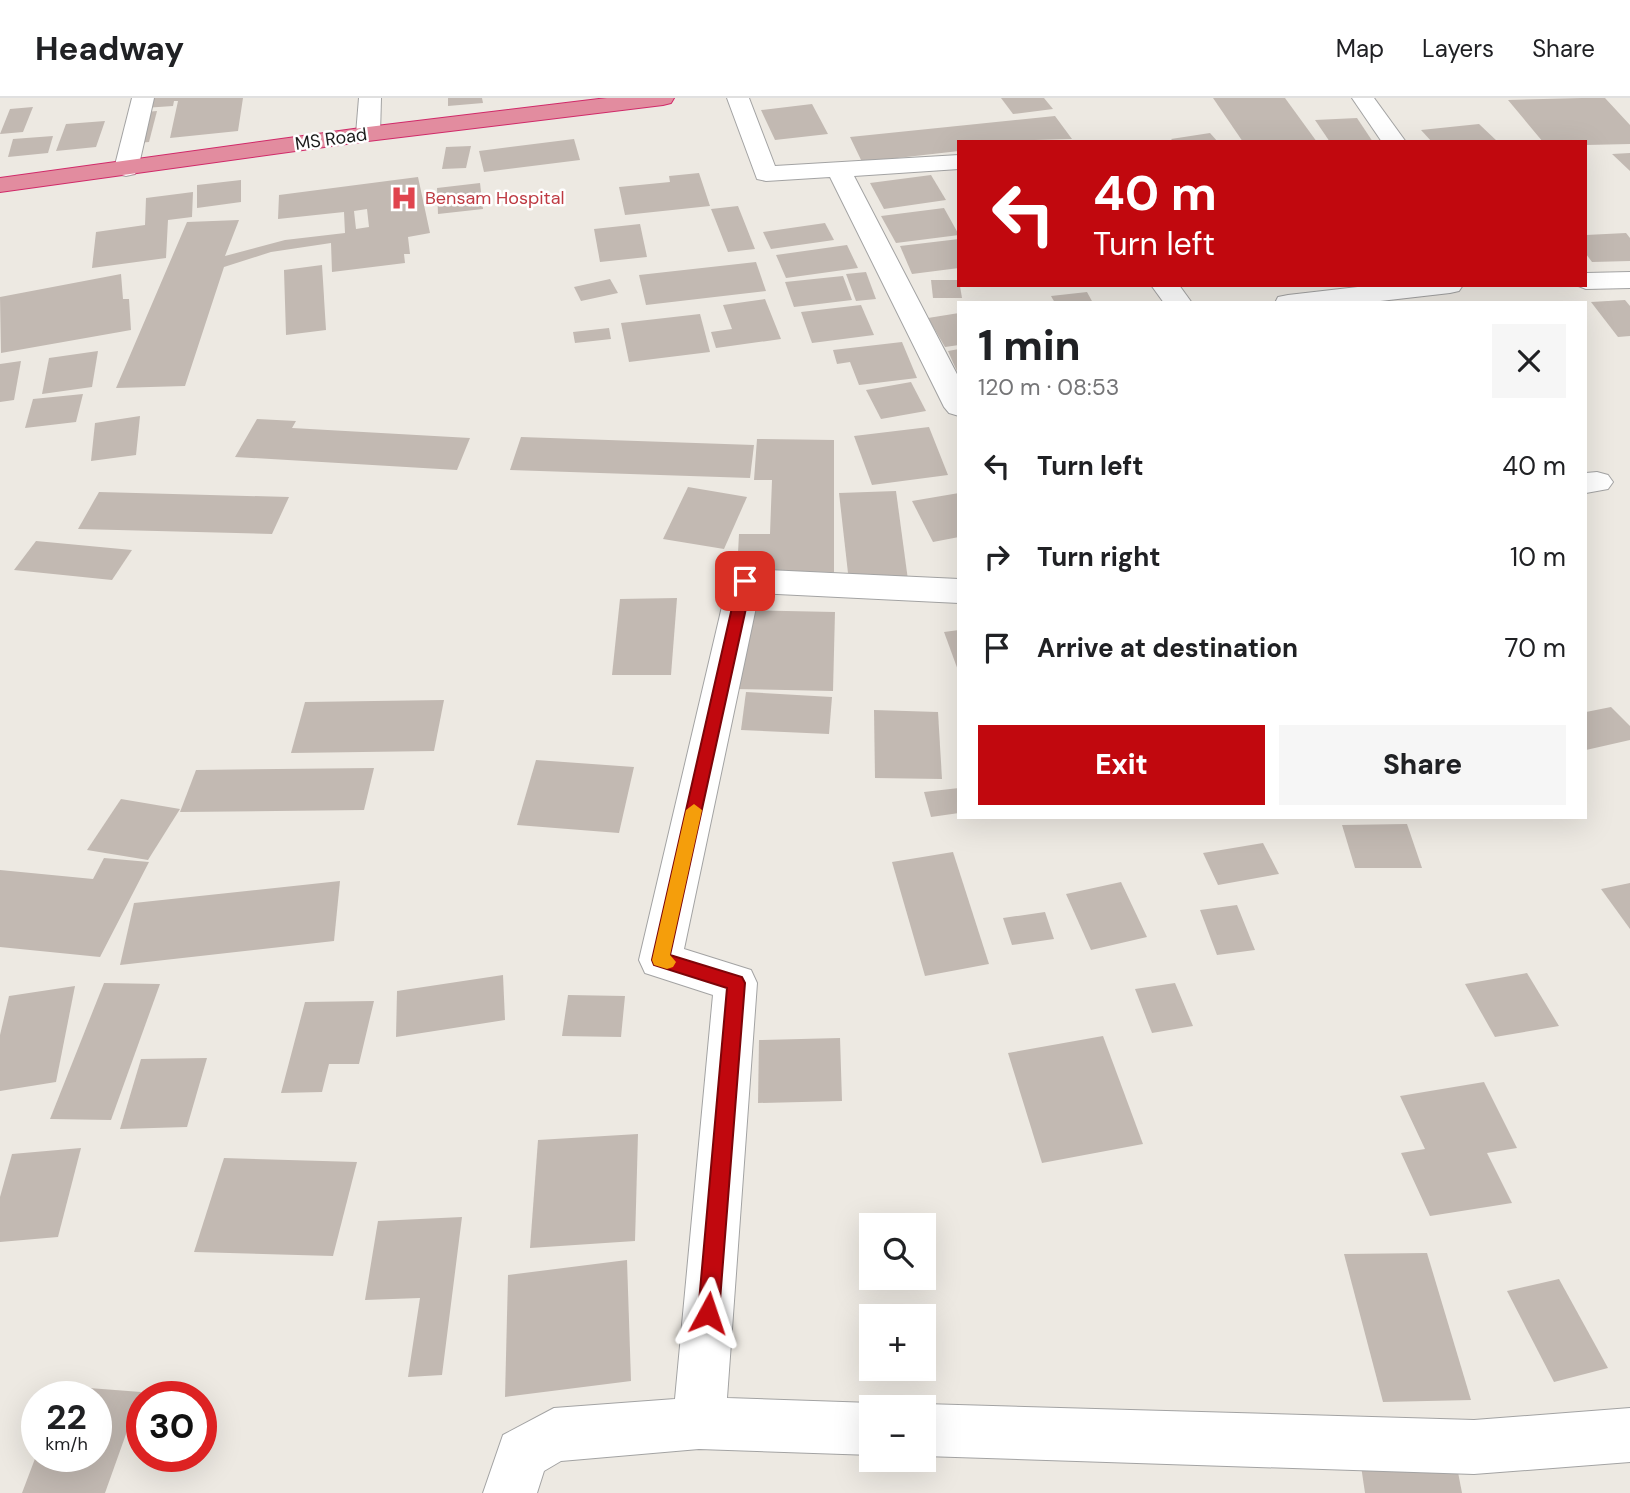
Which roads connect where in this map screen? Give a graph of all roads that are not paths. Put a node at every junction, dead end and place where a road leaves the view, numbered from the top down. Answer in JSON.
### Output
{"nodes":[{"id":1,"x":143,"y":98,"type":"edge"},
{"id":2,"x":370,"y":98,"type":"edge"},
{"id":3,"x":663,"y":98,"type":"edge"},
{"id":4,"x":738,"y":98,"type":"edge"},
{"id":5,"x":1363,"y":98,"type":"edge"},
{"id":6,"x":369,"y":134,"type":"junction"},
{"id":7,"x":1393,"y":140,"type":"edge"},
{"id":8,"x":957,"y":162,"type":"edge"},
{"id":9,"x":126,"y":169,"type":"junction"},
{"id":10,"x":839,"y":170,"type":"junction"},
{"id":11,"x":0,"y":185,"type":"edge"},
{"id":12,"x":1587,"y":281,"type":"edge"},
{"id":13,"x":1630,"y":281,"type":"edge"},
{"id":14,"x":1166,"y":287,"type":"edge"},
{"id":15,"x":1432,"y":287,"type":"edge"},
{"id":16,"x":1177,"y":301,"type":"edge"},
{"id":17,"x":1306,"y":301,"type":"edge"},
{"id":18,"x":957,"y":403,"type":"edge"},
{"id":19,"x":957,"y":591,"type":"edge"},
{"id":20,"x":699,"y":1423,"type":"junction"},
{"id":21,"x":859,"y":1429,"type":"edge"},
{"id":22,"x":936,"y":1430,"type":"edge"},
{"id":23,"x":1630,"y":1434,"type":"edge"},
{"id":24,"x":510,"y":1493,"type":"edge"}],
"edges":[{"from":1,"to":9,"type":"street"},
{"from":2,"to":6,"type":"street"},
{"from":3,"to":6,"type":"highway","name":"MS Road"},
{"from":4,"to":10,"type":"street"},
{"from":5,"to":7,"type":"street"},
{"from":6,"to":9,"type":"highway","name":"MS Road"},
{"from":8,"to":10,"type":"street"},
{"from":9,"to":11,"type":"highway","name":"MS Road"},
{"from":10,"to":18,"type":"street"},
{"from":12,"to":13,"type":"street"},
{"from":14,"to":16,"type":"street"},
{"from":15,"to":17,"type":"street"},
{"from":19,"to":20,"type":"street"},
{"from":20,"to":21,"type":"street"},
{"from":20,"to":24,"type":"street"},
{"from":22,"to":23,"type":"street"}]}
